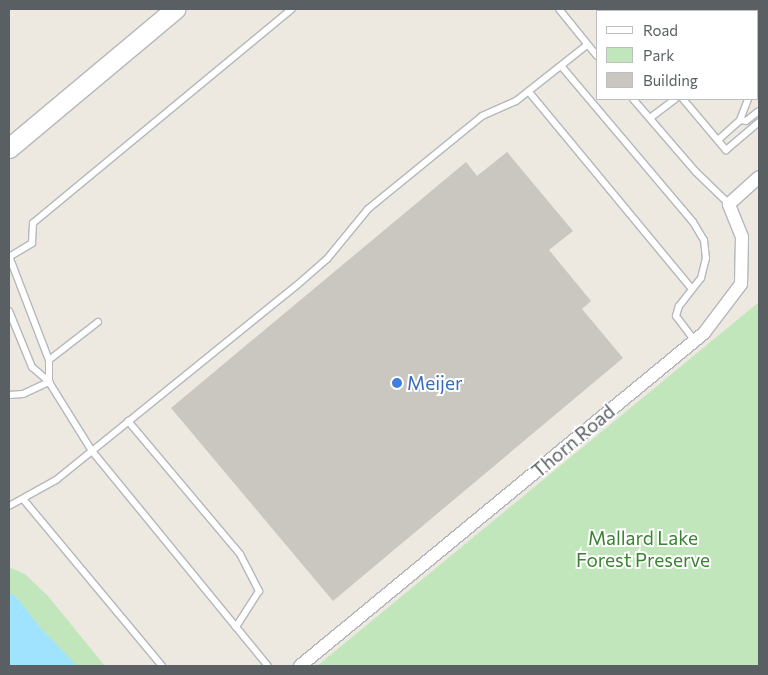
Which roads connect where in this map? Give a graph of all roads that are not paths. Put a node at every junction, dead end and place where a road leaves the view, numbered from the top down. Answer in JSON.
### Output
{"nodes":[{"id":1,"x":175,"y":9,"type":"edge"},
{"id":2,"x":292,"y":9,"type":"edge"},
{"id":3,"x":559,"y":9,"type":"edge"},
{"id":4,"x":588,"y":45,"type":"junction"},
{"id":5,"x":596,"y":55,"type":"edge"},
{"id":6,"x":562,"y":67,"type":"junction"},
{"id":7,"x":529,"y":92,"type":"junction"},
{"id":8,"x":634,"y":100,"type":"edge"},
{"id":9,"x":674,"y":100,"type":"edge"},
{"id":10,"x":684,"y":100,"type":"edge"},
{"id":11,"x":748,"y":100,"type":"edge"},
{"id":12,"x":759,"y":111,"type":"edge"},
{"id":13,"x":650,"y":118,"type":"junction"},
{"id":14,"x":740,"y":120,"type":"junction"},
{"id":15,"x":759,"y":122,"type":"edge"},
{"id":16,"x":718,"y":140,"type":"junction"},
{"id":17,"x":9,"y":148,"type":"edge"},
{"id":18,"x":759,"y":177,"type":"edge"},
{"id":19,"x":730,"y":204,"type":"junction"},
{"id":20,"x":9,"y":256,"type":"edge"},
{"id":21,"x":692,"y":289,"type":"junction"},
{"id":22,"x":9,"y":311,"type":"edge"},
{"id":23,"x":98,"y":322,"type":"dead end"},
{"id":24,"x":695,"y":340,"type":"junction"},
{"id":25,"x":49,"y":360,"type":"junction"},
{"id":26,"x":49,"y":382,"type":"junction"},
{"id":27,"x":9,"y":395,"type":"edge"},
{"id":28,"x":128,"y":421,"type":"junction"},
{"id":29,"x":92,"y":451,"type":"junction"},
{"id":30,"x":24,"y":499,"type":"junction"},
{"id":31,"x":9,"y":506,"type":"edge"},
{"id":32,"x":236,"y":627,"type":"junction"},
{"id":33,"x":162,"y":666,"type":"edge"},
{"id":34,"x":268,"y":666,"type":"edge"},
{"id":35,"x":300,"y":666,"type":"edge"}],
"edges":[{"from":1,"to":17,"type":"main road"},
{"from":2,"to":20,"type":"lane"},
{"from":3,"to":4,"type":"lane"},
{"from":4,"to":5,"type":"lane"},
{"from":4,"to":6,"type":"lane"},
{"from":6,"to":7,"type":"lane"},
{"from":6,"to":21,"type":"lane"},
{"from":7,"to":21,"type":"lane"},
{"from":7,"to":28,"type":"lane"},
{"from":8,"to":13,"type":"lane"},
{"from":9,"to":13,"type":"lane"},
{"from":10,"to":16,"type":"lane"},
{"from":11,"to":14,"type":"lane"},
{"from":12,"to":14,"type":"lane"},
{"from":13,"to":19,"type":"lane"},
{"from":14,"to":16,"type":"lane"},
{"from":15,"to":16,"type":"lane"},
{"from":18,"to":19,"type":"street"},
{"from":19,"to":24,"type":"street","name":"Thorn Road"},
{"from":20,"to":25,"type":"lane"},
{"from":21,"to":24,"type":"lane"},
{"from":22,"to":26,"type":"lane"},
{"from":23,"to":25,"type":"lane"},
{"from":24,"to":35,"type":"street","name":"Thorn Road"},
{"from":25,"to":26,"type":"lane"},
{"from":26,"to":27,"type":"lane"},
{"from":26,"to":29,"type":"lane"},
{"from":28,"to":29,"type":"lane"},
{"from":28,"to":32,"type":"lane"},
{"from":29,"to":30,"type":"lane"},
{"from":29,"to":32,"type":"lane"},
{"from":30,"to":31,"type":"lane"},
{"from":30,"to":33,"type":"lane"},
{"from":32,"to":34,"type":"lane"}]}
